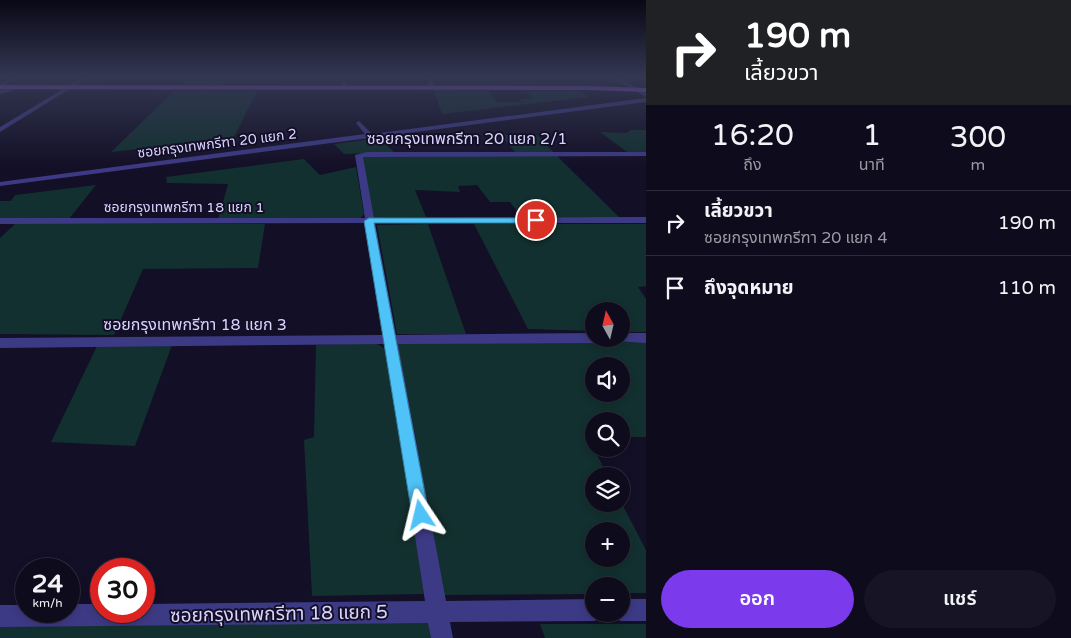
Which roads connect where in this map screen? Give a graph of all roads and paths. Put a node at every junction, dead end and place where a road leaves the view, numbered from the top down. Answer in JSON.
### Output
{"nodes":[{"id":1,"x":39,"y":107,"type":"edge"},
{"id":2,"x":594,"y":107,"type":"edge"},
{"id":3,"x":359,"y":123,"type":"dead end"},
{"id":4,"x":0,"y":130,"type":"edge"},
{"id":5,"x":370,"y":136,"type":"junction"},
{"id":6,"x":646,"y":154,"type":"edge"},
{"id":7,"x":0,"y":184,"type":"edge"},
{"id":8,"x":646,"y":220,"type":"edge"},
{"id":9,"x":369,"y":221,"type":"junction"},
{"id":10,"x":0,"y":222,"type":"edge"},
{"id":11,"x":585,"y":338,"type":"edge"},
{"id":12,"x":630,"y":338,"type":"edge"},
{"id":13,"x":646,"y":338,"type":"edge"},
{"id":14,"x":391,"y":340,"type":"junction"},
{"id":15,"x":0,"y":343,"type":"edge"},
{"id":16,"x":585,"y":610,"type":"edge"},
{"id":17,"x":630,"y":610,"type":"edge"},
{"id":18,"x":646,"y":610,"type":"edge"},
{"id":19,"x":438,"y":612,"type":"junction"},
{"id":20,"x":0,"y":616,"type":"edge"},
{"id":21,"x":442,"y":638,"type":"edge"}],
"edges":[{"from":1,"to":4,"type":"street"},
{"from":2,"to":5,"type":"street","name":"ซอยกรุงเทพกรีฑา 20 แยก 2"},
{"from":3,"to":5,"type":"street"},
{"from":5,"to":7,"type":"street","name":"ซอยกรุงเทพกรีฑา 20 แยก 2"},
{"from":6,"to":9,"type":"street","name":"ซอยกรุงเทพกรีฑา 20 แยก 2/1"},
{"from":8,"to":9,"type":"street","name":"ซอยกรุงเทพกรีฑา 18 แยก 1"},
{"from":9,"to":10,"type":"street","name":"ซอยกรุงเทพกรีฑา 18 แยก 1"},
{"from":9,"to":14,"type":"street","name":"ซอยกรุงเทพกรีฑา 20 แยก 2/1"},
{"from":11,"to":14,"type":"street","name":"ซอยกรุงเทพกรีฑา 18 แยก 3"},
{"from":12,"to":13,"type":"street"},
{"from":14,"to":15,"type":"street","name":"ซอยกรุงเทพกรีฑา 18 แยก 3"},
{"from":14,"to":19,"type":"street","name":"ซอยกรุงเทพกรีฑา 20 แยก 2/1"},
{"from":16,"to":19,"type":"street","name":"ซอยกรุงเทพกรีฑา 18 แยก 5"},
{"from":17,"to":18,"type":"street"},
{"from":19,"to":20,"type":"street","name":"ซอยกรุงเทพกรีฑา 18 แยก 5"},
{"from":19,"to":21,"type":"street","name":"ซอยกรุงเทพกรีฑา 20 แยก 2/1"}]}
